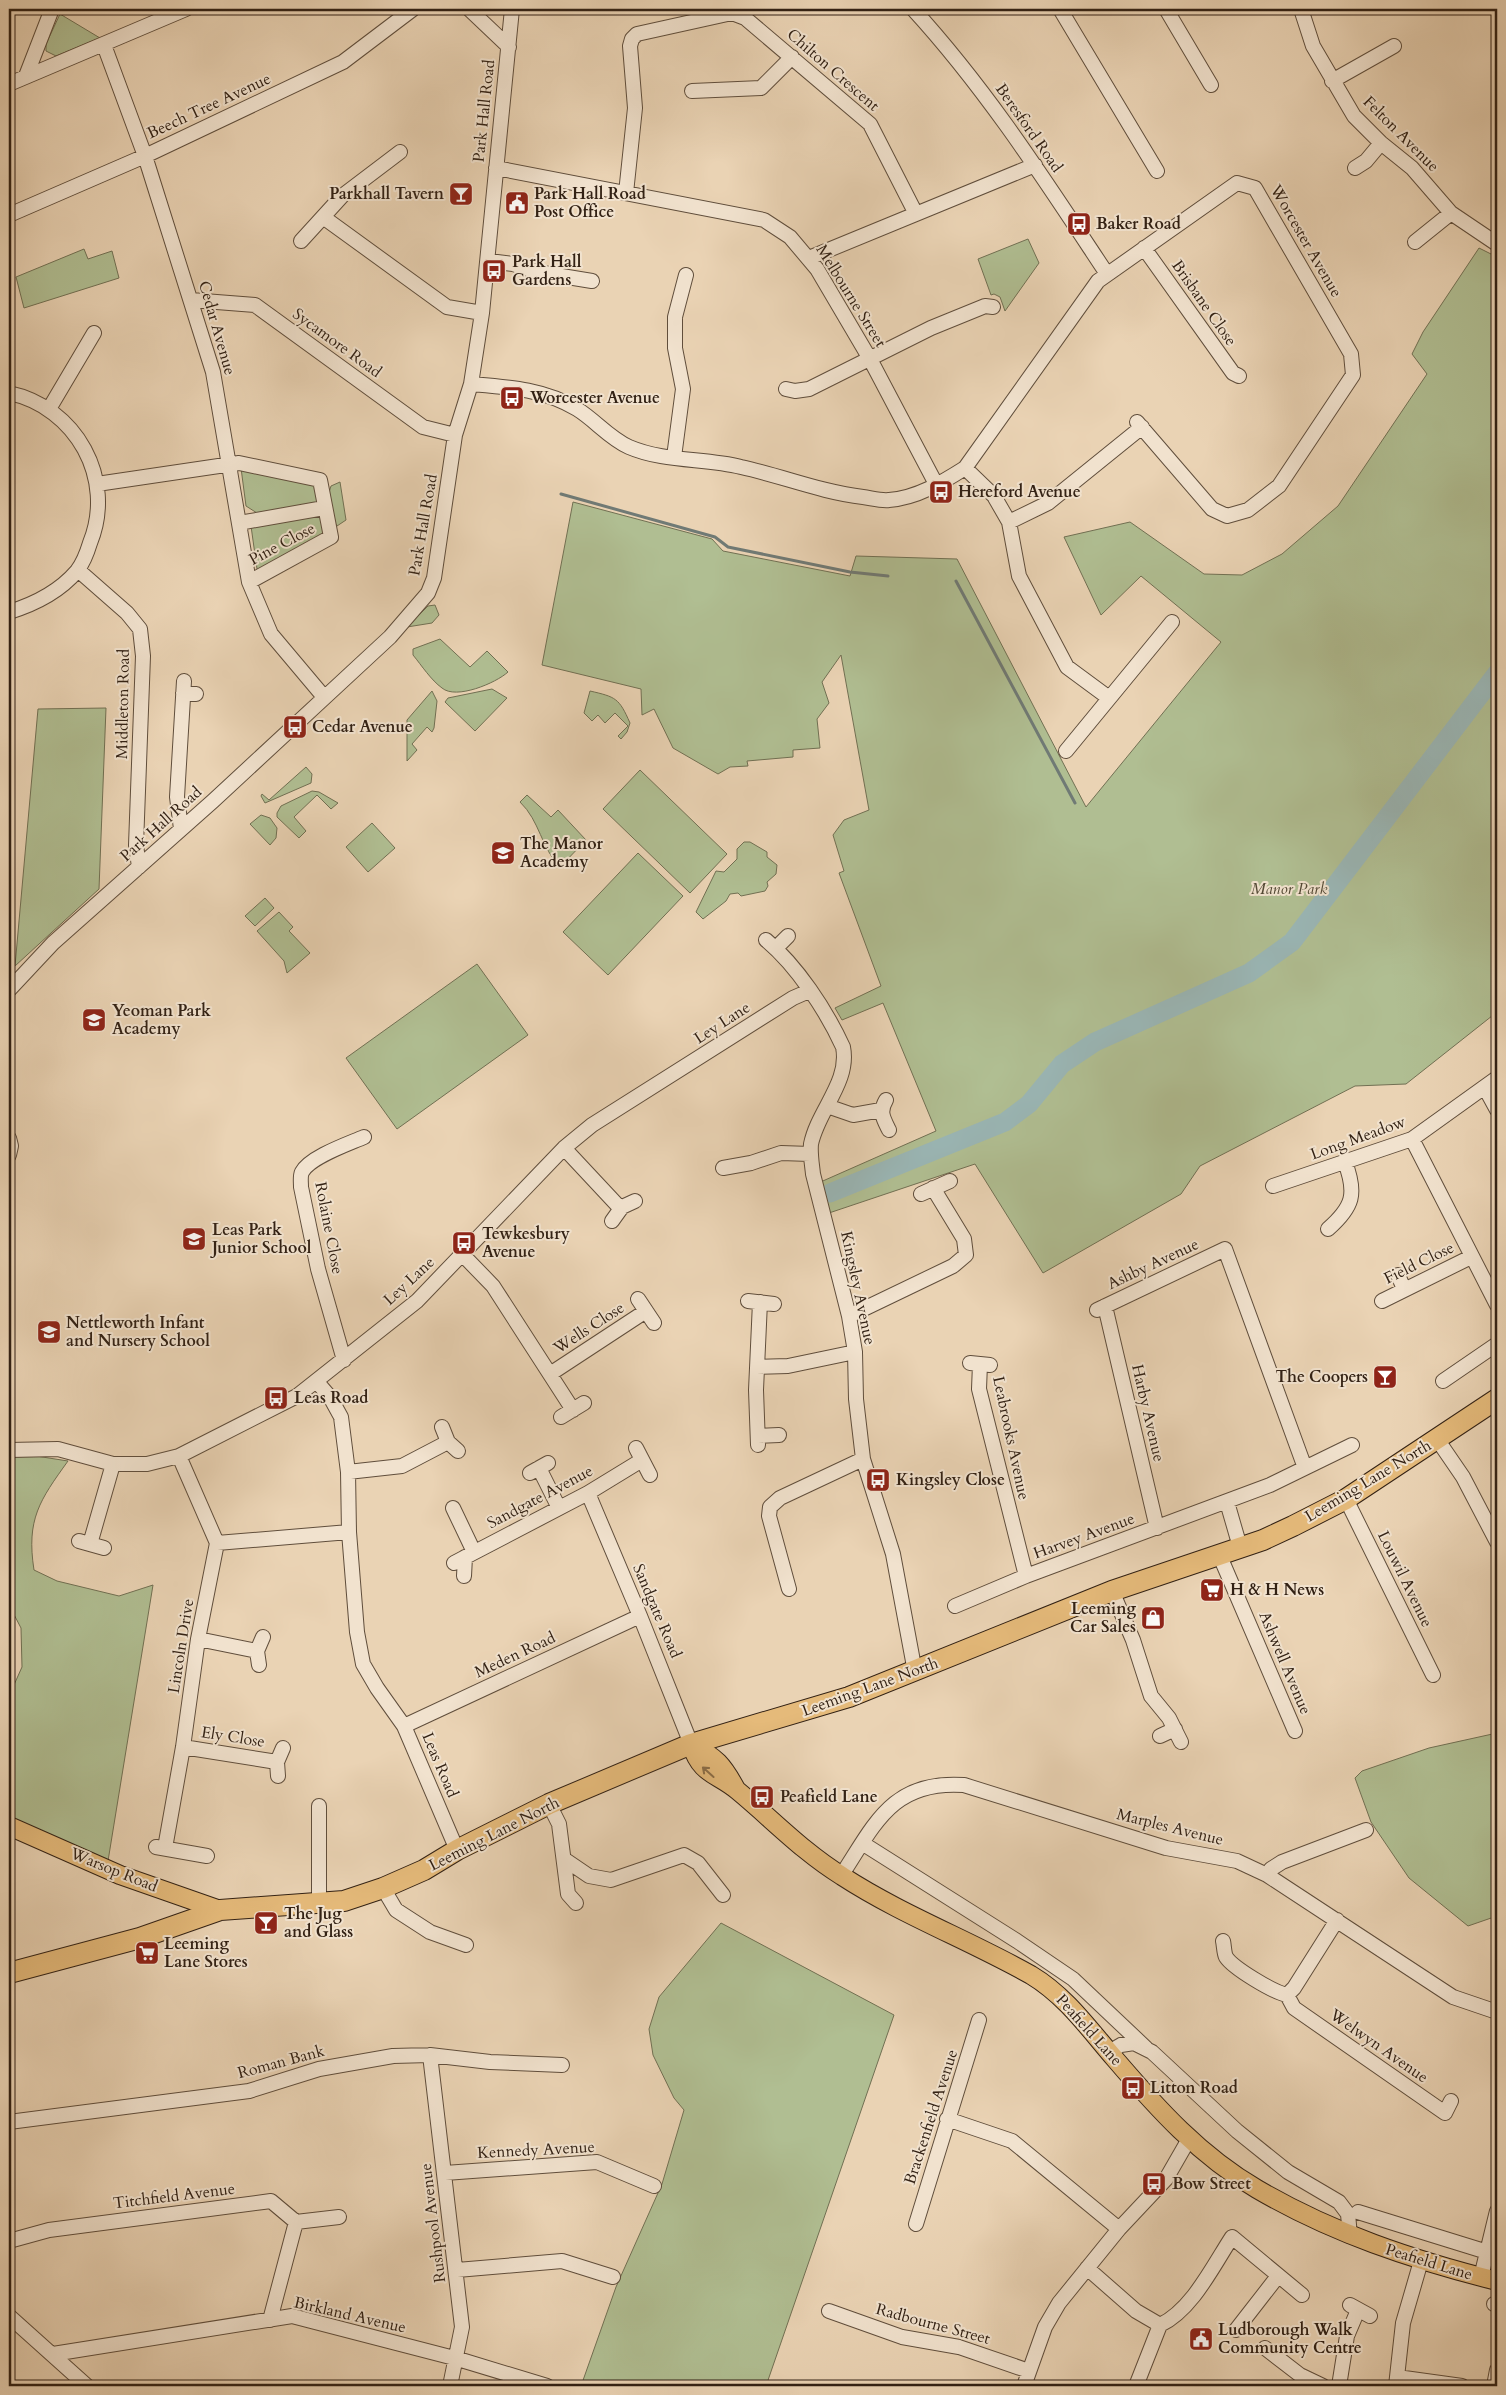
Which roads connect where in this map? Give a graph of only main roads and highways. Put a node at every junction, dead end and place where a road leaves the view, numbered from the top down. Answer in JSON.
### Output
{"nodes":[{"id":1,"x":1497,"y":1398,"type":"edge"},
{"id":2,"x":691,"y":1744,"type":"junction"},
{"id":3,"x":9,"y":1826,"type":"edge"},
{"id":4,"x":220,"y":1910,"type":"junction"},
{"id":5,"x":9,"y":1973,"type":"edge"},
{"id":6,"x":1489,"y":2279,"type":"edge"}],
"edges":[{"from":1,"to":2,"type":"highway","name":"Leeming Lane North"},
{"from":2,"to":4,"type":"highway","name":"Leeming Lane North"},
{"from":2,"to":6,"type":"main road","name":"Peafield Lane"},
{"from":3,"to":4,"type":"main road","name":"Warsop Road"},
{"from":4,"to":5,"type":"highway","name":"Leeming Lane North"}]}
